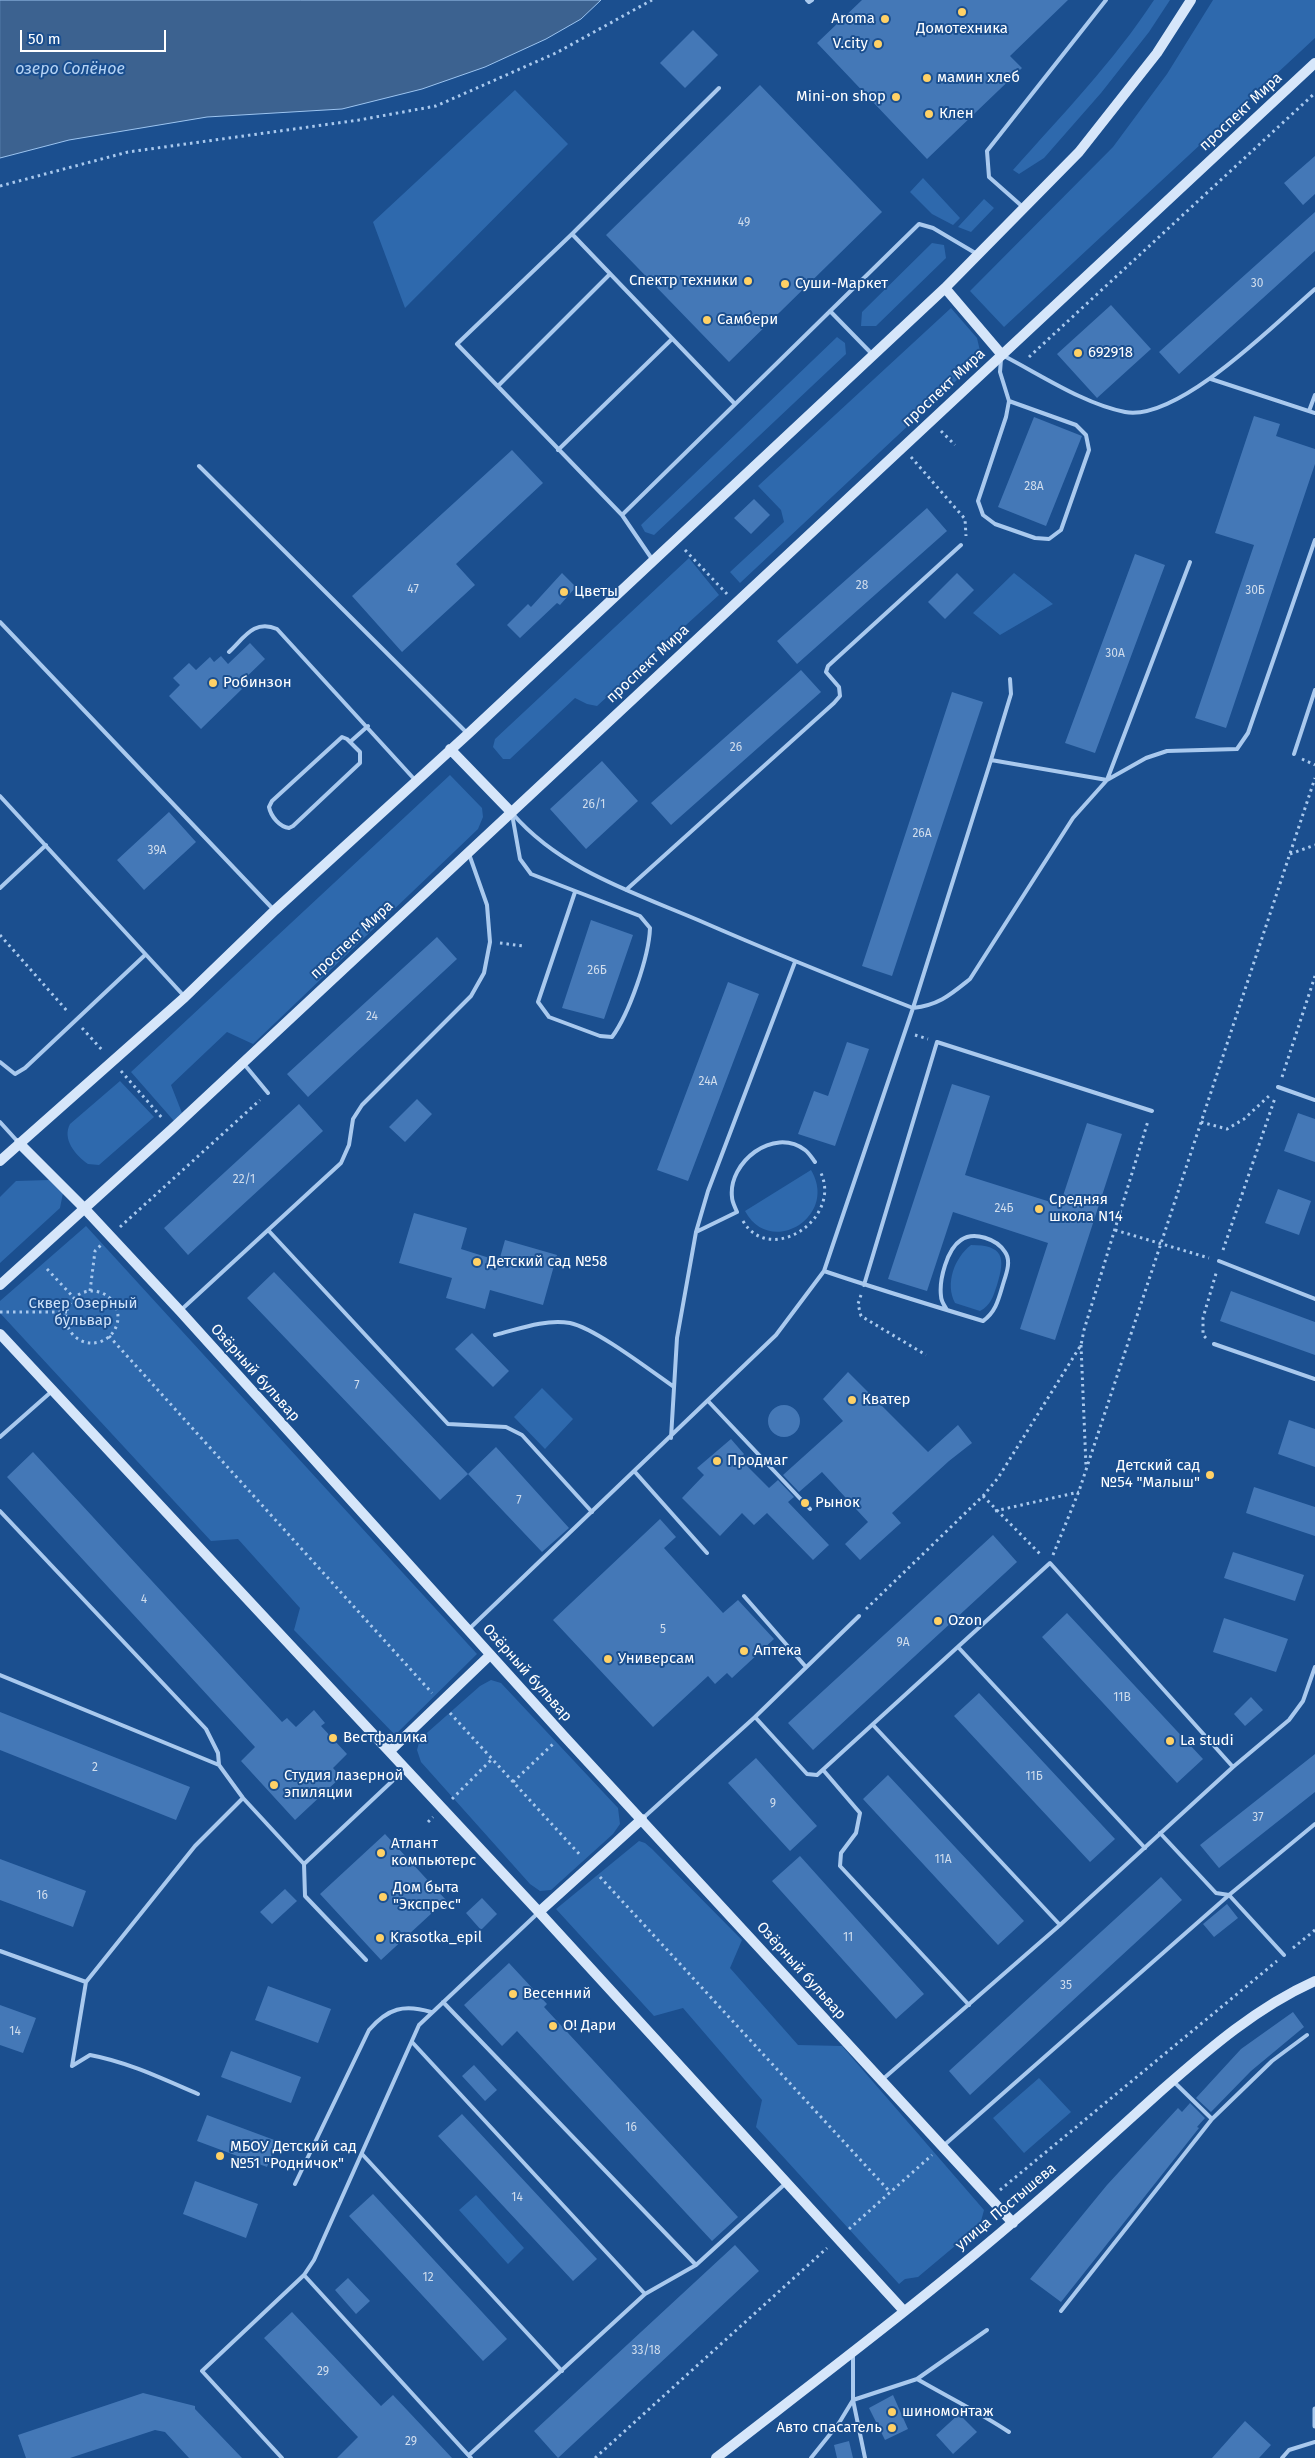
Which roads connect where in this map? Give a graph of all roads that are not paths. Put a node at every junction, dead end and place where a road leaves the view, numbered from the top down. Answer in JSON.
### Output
{"nodes":[{"id":1,"x":807,"y":0,"type":"edge"},
{"id":2,"x":812,"y":0,"type":"edge"},
{"id":3,"x":1106,"y":0,"type":"edge"},
{"id":4,"x":1191,"y":0,"type":"edge"},
{"id":5,"x":1315,"y":63,"type":"edge"},
{"id":6,"x":719,"y":88,"type":"dead end"},
{"id":7,"x":1024,"y":208,"type":"junction"},
{"id":8,"x":572,"y":234,"type":"junction"},
{"id":9,"x":978,"y":255,"type":"junction"},
{"id":10,"x":610,"y":274,"type":"junction"},
{"id":11,"x":945,"y":288,"type":"junction"},
{"id":12,"x":1315,"y":289,"type":"edge"},
{"id":13,"x":830,"y":311,"type":"junction"},
{"id":14,"x":672,"y":339,"type":"junction"},
{"id":15,"x":1002,"y":354,"type":"junction"},
{"id":16,"x":874,"y":356,"type":"junction"},
{"id":17,"x":1211,"y":379,"type":"junction"},
{"id":18,"x":498,"y":386,"type":"junction"},
{"id":19,"x":1315,"y":395,"type":"edge"},
{"id":20,"x":1009,"y":401,"type":"junction"},
{"id":21,"x":734,"y":404,"type":"junction"},
{"id":22,"x":1309,"y":411,"type":"junction"},
{"id":23,"x":1315,"y":413,"type":"edge"},
{"id":24,"x":558,"y":450,"type":"junction"},
{"id":25,"x":200,"y":466,"type":"dead end"},
{"id":26,"x":622,"y":515,"type":"junction"},
{"id":27,"x":1315,"y":540,"type":"edge"},
{"id":28,"x":961,"y":545,"type":"road end"},
{"id":29,"x":653,"y":562,"type":"junction"},
{"id":30,"x":1190,"y":562,"type":"dead end"},
{"id":31,"x":0,"y":622,"type":"edge"},
{"id":32,"x":229,"y":652,"type":"dead end"},
{"id":33,"x":1010,"y":680,"type":"dead end"},
{"id":34,"x":1315,"y":690,"type":"edge"},
{"id":35,"x":368,"y":726,"type":"junction"},
{"id":36,"x":468,"y":734,"type":"junction"},
{"id":37,"x":350,"y":742,"type":"junction"},
{"id":38,"x":450,"y":750,"type":"junction"},
{"id":39,"x":1294,"y":754,"type":"dead end"},
{"id":40,"x":991,"y":760,"type":"junction"},
{"id":41,"x":1107,"y":780,"type":"junction"},
{"id":42,"x":416,"y":781,"type":"junction"},
{"id":43,"x":0,"y":796,"type":"edge"},
{"id":44,"x":511,"y":812,"type":"junction"},
{"id":45,"x":46,"y":846,"type":"junction"},
{"id":46,"x":468,"y":852,"type":"junction"},
{"id":47,"x":0,"y":888,"type":"edge"},
{"id":48,"x":626,"y":890,"type":"junction"},
{"id":49,"x":575,"y":892,"type":"junction"},
{"id":50,"x":275,"y":910,"type":"junction"},
{"id":51,"x":145,"y":955,"type":"junction"},
{"id":52,"x":795,"y":962,"type":"junction"},
{"id":53,"x":185,"y":997,"type":"junction"},
{"id":54,"x":913,"y":1008,"type":"junction"},
{"id":55,"x":0,"y":1062,"type":"edge"},
{"id":56,"x":242,"y":1063,"type":"junction"},
{"id":57,"x":1278,"y":1088,"type":"road end"},
{"id":58,"x":268,"y":1093,"type":"road end"},
{"id":59,"x":1315,"y":1100,"type":"edge"},
{"id":60,"x":1152,"y":1111,"type":"road end"},
{"id":61,"x":0,"y":1122,"type":"edge"},
{"id":62,"x":20,"y":1143,"type":"junction"},
{"id":63,"x":0,"y":1161,"type":"edge"},
{"id":64,"x":815,"y":1162,"type":"road end"},
{"id":65,"x":85,"y":1209,"type":"junction"},
{"id":66,"x":268,"y":1230,"type":"junction"},
{"id":67,"x":696,"y":1232,"type":"junction"},
{"id":68,"x":1219,"y":1261,"type":"road end"},
{"id":69,"x":824,"y":1272,"type":"junction"},
{"id":70,"x":0,"y":1285,"type":"edge"},
{"id":71,"x":864,"y":1285,"type":"junction"},
{"id":72,"x":1315,"y":1299,"type":"edge"},
{"id":73,"x":947,"y":1310,"type":"junction"},
{"id":74,"x":180,"y":1312,"type":"junction"},
{"id":75,"x":0,"y":1334,"type":"edge"},
{"id":76,"x":495,"y":1335,"type":"dead end"},
{"id":77,"x":1214,"y":1344,"type":"road end"},
{"id":78,"x":1315,"y":1380,"type":"edge"},
{"id":79,"x":674,"y":1386,"type":"junction"},
{"id":80,"x":52,"y":1390,"type":"junction"},
{"id":81,"x":708,"y":1401,"type":"junction"},
{"id":82,"x":0,"y":1437,"type":"edge"},
{"id":83,"x":671,"y":1438,"type":"junction"},
{"id":84,"x":635,"y":1472,"type":"junction"},
{"id":85,"x":810,"y":1509,"type":"dead end"},
{"id":86,"x":0,"y":1511,"type":"edge"},
{"id":87,"x":592,"y":1512,"type":"junction"},
{"id":88,"x":706,"y":1553,"type":"dead end"},
{"id":89,"x":744,"y":1596,"type":"dead end"},
{"id":90,"x":859,"y":1616,"type":"road end"},
{"id":91,"x":468,"y":1630,"type":"junction"},
{"id":92,"x":958,"y":1647,"type":"junction"},
{"id":93,"x":490,"y":1655,"type":"junction"},
{"id":94,"x":806,"y":1667,"type":"junction"},
{"id":95,"x":1315,"y":1667,"type":"edge"},
{"id":96,"x":0,"y":1675,"type":"edge"},
{"id":97,"x":754,"y":1717,"type":"junction"},
{"id":98,"x":873,"y":1725,"type":"junction"},
{"id":99,"x":390,"y":1751,"type":"junction"},
{"id":100,"x":219,"y":1765,"type":"junction"},
{"id":101,"x":1233,"y":1767,"type":"junction"},
{"id":102,"x":406,"y":1769,"type":"junction"},
{"id":103,"x":824,"y":1771,"type":"junction"},
{"id":104,"x":243,"y":1798,"type":"junction"},
{"id":105,"x":642,"y":1819,"type":"junction"},
{"id":106,"x":1315,"y":1824,"type":"edge"},
{"id":107,"x":1160,"y":1834,"type":"junction"},
{"id":108,"x":1145,"y":1848,"type":"junction"},
{"id":109,"x":304,"y":1864,"type":"junction"},
{"id":110,"x":1229,"y":1895,"type":"junction"},
{"id":111,"x":539,"y":1912,"type":"junction"},
{"id":112,"x":1060,"y":1925,"type":"junction"},
{"id":113,"x":0,"y":1951,"type":"edge"},
{"id":114,"x":1284,"y":1955,"type":"road end"},
{"id":115,"x":366,"y":1960,"type":"dead end"},
{"id":116,"x":1315,"y":1981,"type":"edge"},
{"id":117,"x":86,"y":1982,"type":"junction"},
{"id":118,"x":443,"y":2002,"type":"junction"},
{"id":119,"x":969,"y":2004,"type":"junction"},
{"id":120,"x":431,"y":2012,"type":"junction"},
{"id":121,"x":1307,"y":2035,"type":"dead end"},
{"id":122,"x":412,"y":2042,"type":"junction"},
{"id":123,"x":881,"y":2080,"type":"junction"},
{"id":124,"x":1173,"y":2081,"type":"junction"},
{"id":125,"x":198,"y":2094,"type":"dead end"},
{"id":126,"x":1212,"y":2119,"type":"junction"},
{"id":127,"x":942,"y":2147,"type":"junction"},
{"id":128,"x":362,"y":2154,"type":"junction"},
{"id":129,"x":786,"y":2183,"type":"junction"},
{"id":130,"x":295,"y":2184,"type":"dead end"},
{"id":131,"x":1013,"y":2223,"type":"junction"},
{"id":132,"x":696,"y":2265,"type":"junction"},
{"id":133,"x":304,"y":2275,"type":"junction"},
{"id":134,"x":645,"y":2294,"type":"junction"},
{"id":135,"x":904,"y":2311,"type":"junction"},
{"id":136,"x":1061,"y":2311,"type":"dead end"},
{"id":137,"x":987,"y":2330,"type":"dead end"},
{"id":138,"x":853,"y":2351,"type":"junction"},
{"id":139,"x":562,"y":2370,"type":"junction"},
{"id":140,"x":917,"y":2379,"type":"junction"},
{"id":141,"x":854,"y":2400,"type":"junction"},
{"id":142,"x":1315,"y":2408,"type":"edge"},
{"id":143,"x":1315,"y":2426,"type":"edge"},
{"id":144,"x":1009,"y":2432,"type":"dead end"},
{"id":145,"x":1315,"y":2442,"type":"edge"},
{"id":146,"x":470,"y":2457,"type":"edge"},
{"id":147,"x":282,"y":2458,"type":"edge"},
{"id":148,"x":716,"y":2458,"type":"edge"},
{"id":149,"x":811,"y":2458,"type":"edge"},
{"id":150,"x":865,"y":2458,"type":"edge"},
{"id":151,"x":1282,"y":2458,"type":"edge"}],
"edges":[{"from":1,"to":2,"type":"lane"},
{"from":3,"to":7,"type":"lane"},
{"from":4,"to":7,"type":"street"},
{"from":5,"to":15,"type":"street","name":"проспект Мира"},
{"from":6,"to":8,"type":"lane"},
{"from":7,"to":9,"type":"street"},
{"from":8,"to":10,"type":"lane"},
{"from":8,"to":18,"type":"lane"},
{"from":9,"to":11,"type":"street"},
{"from":9,"to":13,"type":"lane"},
{"from":10,"to":14,"type":"lane"},
{"from":10,"to":18,"type":"lane"},
{"from":11,"to":15,"type":"street"},
{"from":11,"to":16,"type":"street"},
{"from":12,"to":17,"type":"lane"},
{"from":13,"to":16,"type":"lane"},
{"from":13,"to":21,"type":"lane"},
{"from":14,"to":21,"type":"lane"},
{"from":14,"to":24,"type":"lane"},
{"from":15,"to":17,"type":"lane"},
{"from":15,"to":20,"type":"lane"},
{"from":15,"to":44,"type":"street","name":"проспект Мира"},
{"from":16,"to":29,"type":"street"},
{"from":17,"to":22,"type":"lane"},
{"from":18,"to":24,"type":"lane"},
{"from":19,"to":22,"type":"lane"},
{"from":20,"to":20,"type":"lane"},
{"from":21,"to":26,"type":"lane"},
{"from":22,"to":23,"type":"lane"},
{"from":24,"to":26,"type":"lane"},
{"from":25,"to":36,"type":"lane"},
{"from":26,"to":29,"type":"lane"},
{"from":27,"to":41,"type":"lane"},
{"from":28,"to":48,"type":"lane"},
{"from":29,"to":36,"type":"street"},
{"from":30,"to":41,"type":"lane"},
{"from":31,"to":50,"type":"lane"},
{"from":32,"to":35,"type":"lane"},
{"from":33,"to":40,"type":"lane"},
{"from":34,"to":39,"type":"lane"},
{"from":35,"to":37,"type":"lane"},
{"from":35,"to":42,"type":"lane"},
{"from":36,"to":38,"type":"street"},
{"from":37,"to":37,"type":"lane"},
{"from":38,"to":42,"type":"street"},
{"from":38,"to":44,"type":"street"},
{"from":40,"to":41,"type":"lane"},
{"from":40,"to":54,"type":"lane"},
{"from":41,"to":54,"type":"lane"},
{"from":42,"to":50,"type":"street"},
{"from":43,"to":45,"type":"lane"},
{"from":44,"to":46,"type":"street","name":"проспект Мира"},
{"from":44,"to":48,"type":"lane"},
{"from":44,"to":49,"type":"lane"},
{"from":45,"to":47,"type":"lane"},
{"from":45,"to":51,"type":"lane"},
{"from":46,"to":56,"type":"street","name":"проспект Мира"},
{"from":46,"to":66,"type":"lane"},
{"from":48,"to":52,"type":"lane"},
{"from":49,"to":49,"type":"lane"},
{"from":50,"to":53,"type":"street"},
{"from":51,"to":53,"type":"lane"},
{"from":51,"to":55,"type":"lane"},
{"from":52,"to":54,"type":"lane"},
{"from":52,"to":67,"type":"lane"},
{"from":53,"to":62,"type":"street"},
{"from":54,"to":69,"type":"lane"},
{"from":56,"to":58,"type":"lane"},
{"from":56,"to":65,"type":"street","name":"проспект Мира"},
{"from":57,"to":59,"type":"lane"},
{"from":60,"to":71,"type":"lane"},
{"from":61,"to":62,"type":"lane"},
{"from":62,"to":63,"type":"street"},
{"from":62,"to":65,"type":"street","name":"Озёрный бульвар"},
{"from":64,"to":67,"type":"lane"},
{"from":65,"to":70,"type":"street","name":"проспект Мира"},
{"from":65,"to":74,"type":"street","name":"Озёрный бульвар"},
{"from":66,"to":74,"type":"lane"},
{"from":66,"to":87,"type":"lane"},
{"from":67,"to":79,"type":"lane"},
{"from":68,"to":72,"type":"lane"},
{"from":69,"to":71,"type":"lane"},
{"from":69,"to":81,"type":"lane"},
{"from":71,"to":73,"type":"lane"},
{"from":73,"to":73,"type":"lane"},
{"from":74,"to":91,"type":"street","name":"Озёрный бульвар"},
{"from":75,"to":80,"type":"street"},
{"from":76,"to":79,"type":"lane"},
{"from":77,"to":78,"type":"lane"},
{"from":79,"to":83,"type":"lane"},
{"from":80,"to":82,"type":"lane"},
{"from":80,"to":99,"type":"street"},
{"from":81,"to":83,"type":"lane"},
{"from":81,"to":85,"type":"lane"},
{"from":83,"to":84,"type":"lane"},
{"from":84,"to":87,"type":"lane"},
{"from":84,"to":88,"type":"lane"},
{"from":86,"to":100,"type":"lane"},
{"from":87,"to":91,"type":"lane"},
{"from":89,"to":94,"type":"lane"},
{"from":90,"to":94,"type":"lane"},
{"from":91,"to":93,"type":"street","name":"Озёрный бульвар"},
{"from":92,"to":98,"type":"lane"},
{"from":92,"to":101,"type":"lane"},
{"from":92,"to":108,"type":"lane"},
{"from":93,"to":99,"type":"street"},
{"from":93,"to":105,"type":"street","name":"Озёрный бульвар"},
{"from":94,"to":97,"type":"lane"},
{"from":95,"to":101,"type":"lane"},
{"from":96,"to":100,"type":"lane"},
{"from":97,"to":103,"type":"lane"},
{"from":97,"to":105,"type":"lane"},
{"from":98,"to":103,"type":"lane"},
{"from":98,"to":112,"type":"lane"},
{"from":99,"to":102,"type":"street"},
{"from":100,"to":104,"type":"lane"},
{"from":101,"to":107,"type":"lane"},
{"from":102,"to":109,"type":"lane"},
{"from":102,"to":111,"type":"street"},
{"from":103,"to":119,"type":"lane"},
{"from":104,"to":109,"type":"lane"},
{"from":104,"to":117,"type":"lane"},
{"from":105,"to":111,"type":"street"},
{"from":105,"to":123,"type":"street","name":"Озёрный бульвар"},
{"from":106,"to":110,"type":"lane"},
{"from":107,"to":108,"type":"lane"},
{"from":107,"to":110,"type":"lane"},
{"from":108,"to":112,"type":"lane"},
{"from":109,"to":115,"type":"lane"},
{"from":110,"to":114,"type":"lane"},
{"from":110,"to":127,"type":"lane"},
{"from":111,"to":118,"type":"lane"},
{"from":111,"to":129,"type":"street"},
{"from":112,"to":119,"type":"lane"},
{"from":113,"to":117,"type":"lane"},
{"from":116,"to":124,"type":"street","name":"улица Постышева"},
{"from":117,"to":125,"type":"lane"},
{"from":118,"to":120,"type":"lane"},
{"from":118,"to":132,"type":"lane"},
{"from":119,"to":123,"type":"lane"},
{"from":120,"to":122,"type":"lane"},
{"from":120,"to":130,"type":"lane"},
{"from":121,"to":126,"type":"lane"},
{"from":122,"to":128,"type":"lane"},
{"from":122,"to":134,"type":"lane"},
{"from":123,"to":127,"type":"street","name":"Озёрный бульвар"},
{"from":124,"to":126,"type":"lane"},
{"from":124,"to":131,"type":"street","name":"улица Постышева"},
{"from":126,"to":136,"type":"lane"},
{"from":127,"to":131,"type":"street","name":"Озёрный бульвар"},
{"from":128,"to":133,"type":"lane"},
{"from":128,"to":139,"type":"lane"},
{"from":129,"to":132,"type":"lane"},
{"from":129,"to":135,"type":"street"},
{"from":131,"to":135,"type":"street","name":"улица Постышева"},
{"from":132,"to":134,"type":"lane"},
{"from":133,"to":146,"type":"lane"},
{"from":133,"to":147,"type":"lane"},
{"from":134,"to":139,"type":"lane"},
{"from":135,"to":138,"type":"street","name":"улица Постышева"},
{"from":137,"to":140,"type":"lane"},
{"from":138,"to":141,"type":"lane"},
{"from":138,"to":148,"type":"street","name":"улица Постышева"},
{"from":139,"to":146,"type":"lane"},
{"from":140,"to":141,"type":"lane"},
{"from":140,"to":144,"type":"lane"},
{"from":141,"to":149,"type":"lane"},
{"from":141,"to":150,"type":"lane"},
{"from":142,"to":143,"type":"street"},
{"from":145,"to":151,"type":"lane"}]}
